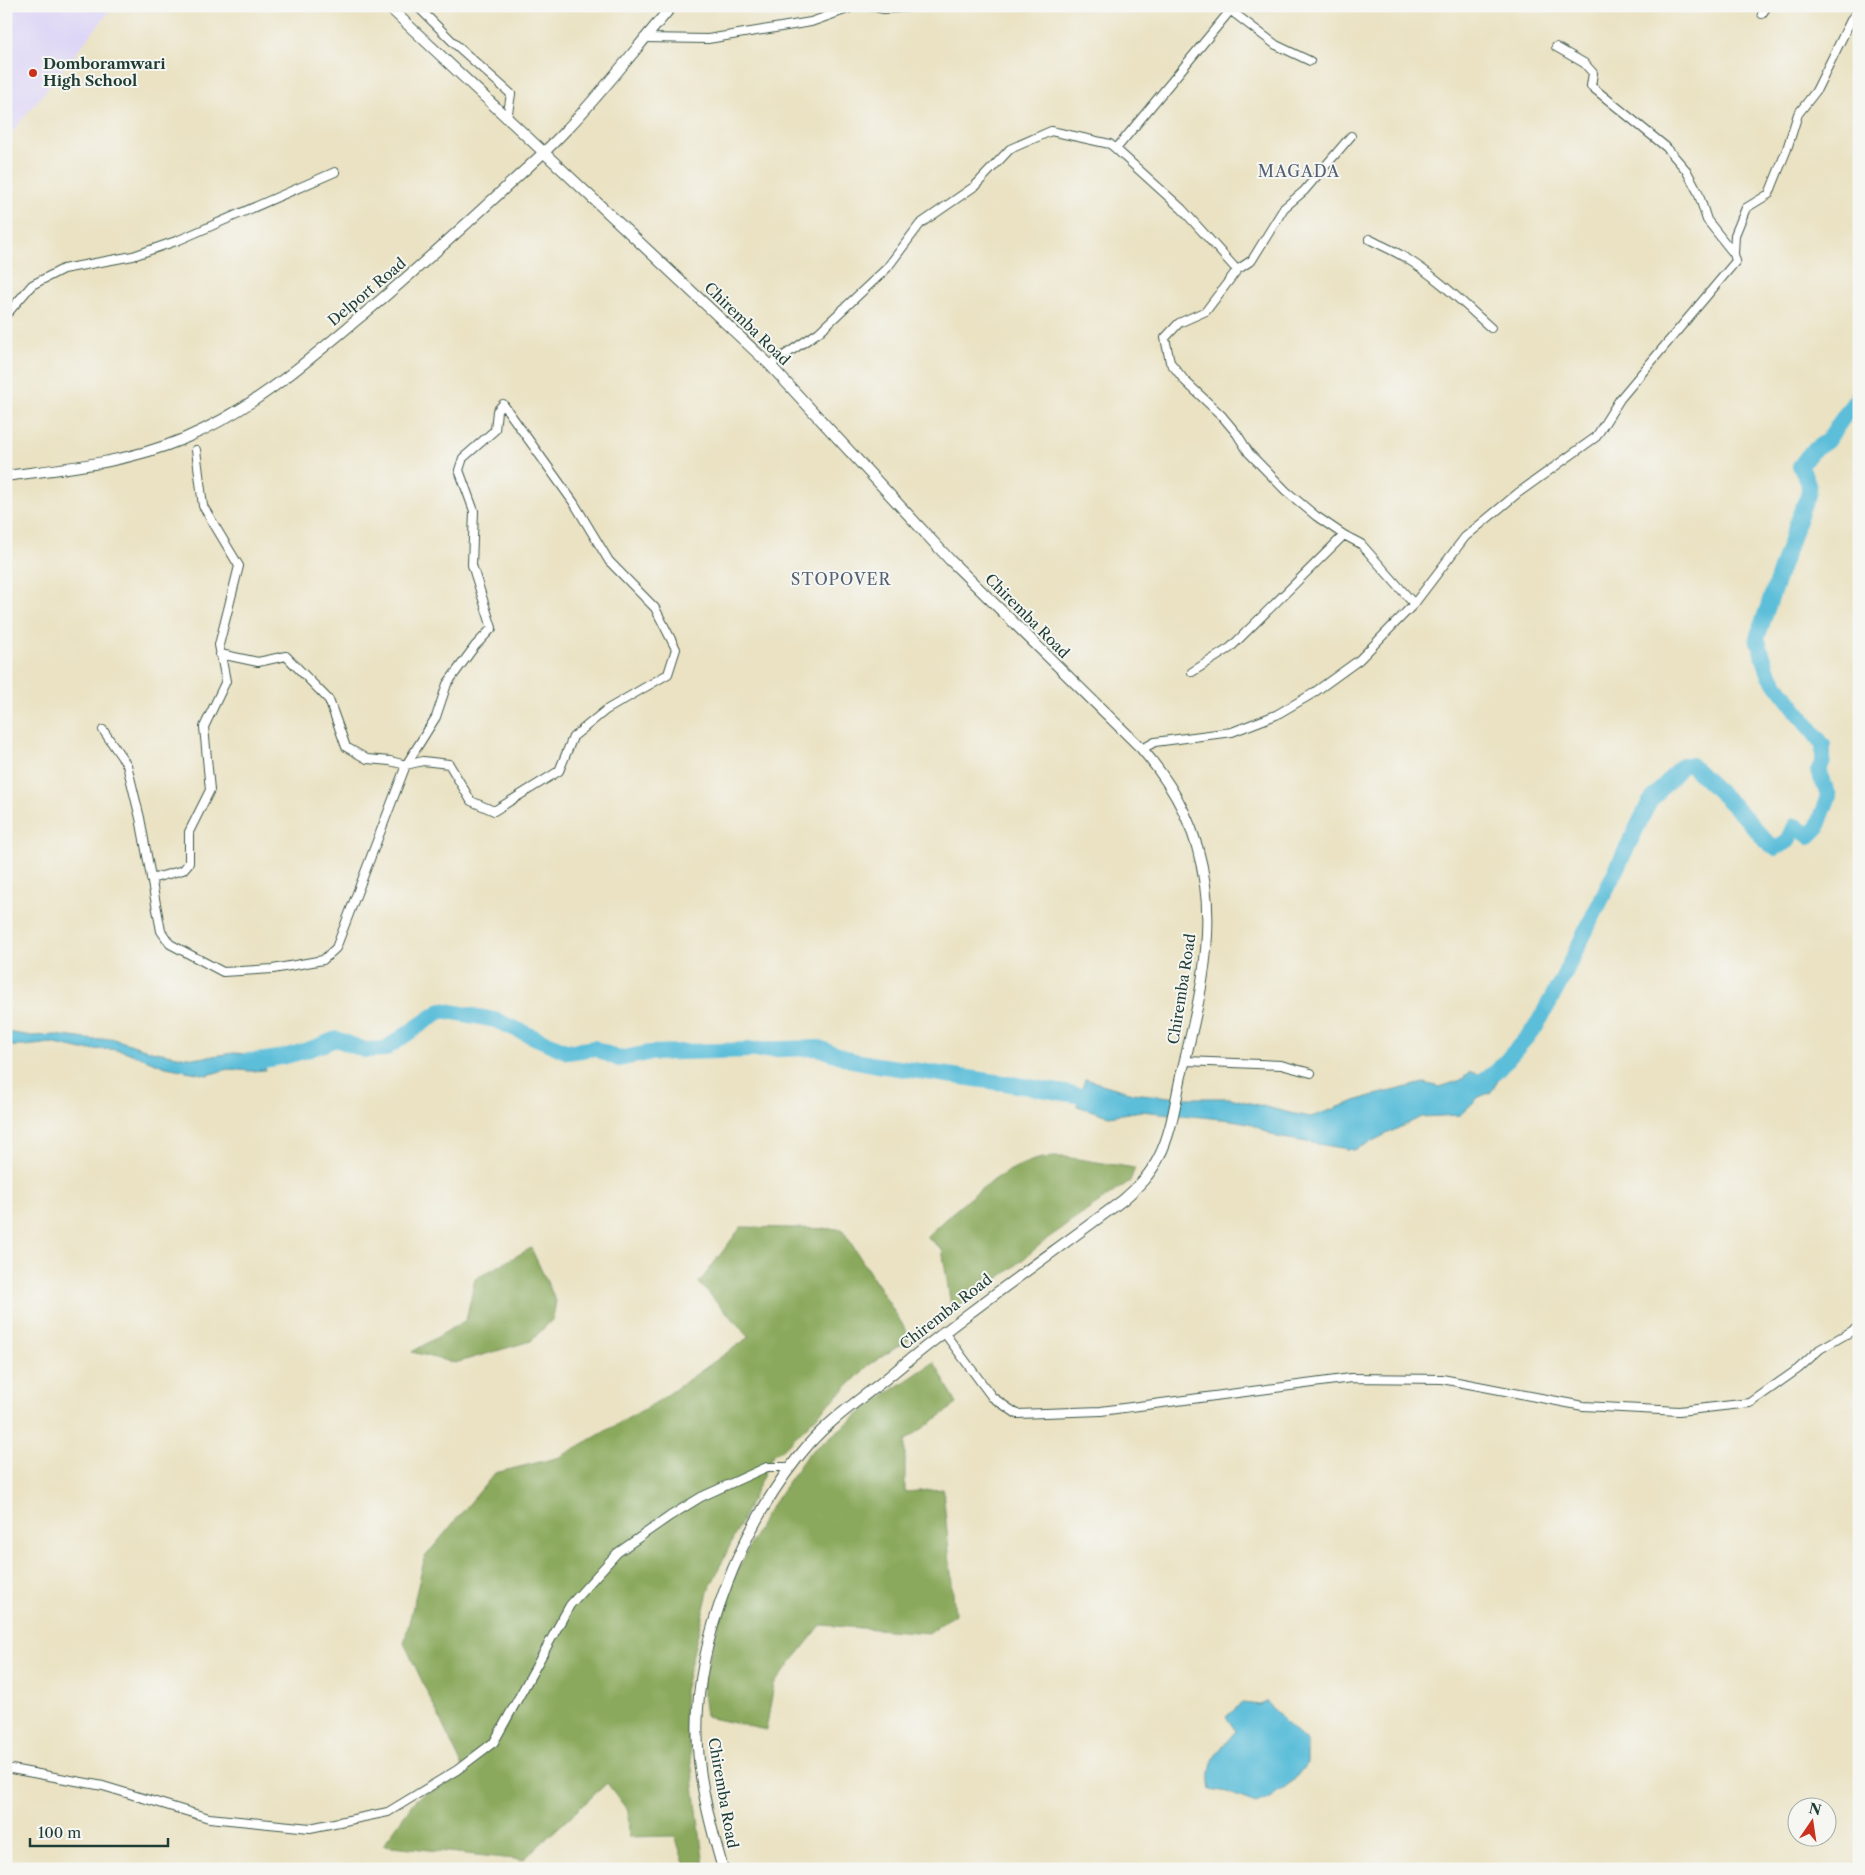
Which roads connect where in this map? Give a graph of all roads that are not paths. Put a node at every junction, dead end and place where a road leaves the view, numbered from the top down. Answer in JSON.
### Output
{"nodes":[{"id":1,"x":388,"y":6,"type":"edge"},
{"id":2,"x":417,"y":6,"type":"edge"},
{"id":3,"x":672,"y":6,"type":"edge"},
{"id":4,"x":856,"y":6,"type":"edge"},
{"id":5,"x":870,"y":6,"type":"edge"},
{"id":6,"x":928,"y":6,"type":"edge"},
{"id":7,"x":1768,"y":6,"type":"edge"},
{"id":8,"x":1232,"y":8,"type":"edge"},
{"id":9,"x":1859,"y":10,"type":"edge"},
{"id":10,"x":1762,"y":14,"type":"dead end"},
{"id":11,"x":644,"y":38,"type":"junction"},
{"id":12,"x":1556,"y":47,"type":"dead end"},
{"id":13,"x":1310,"y":61,"type":"dead end"},
{"id":14,"x":507,"y":119,"type":"junction"},
{"id":15,"x":1352,"y":136,"type":"dead end"},
{"id":16,"x":1116,"y":149,"type":"junction"},
{"id":17,"x":544,"y":153,"type":"junction"},
{"id":18,"x":335,"y":172,"type":"dead end"},
{"id":19,"x":1369,"y":239,"type":"dead end"},
{"id":20,"x":1734,"y":254,"type":"junction"},
{"id":21,"x":1237,"y":270,"type":"junction"},
{"id":22,"x":6,"y":315,"type":"edge"},
{"id":23,"x":1491,"y":328,"type":"dead end"},
{"id":24,"x":770,"y":365,"type":"junction"},
{"id":25,"x":196,"y":450,"type":"dead end"},
{"id":26,"x":6,"y":476,"type":"edge"},
{"id":27,"x":1344,"y":535,"type":"junction"},
{"id":28,"x":1414,"y":604,"type":"junction"},
{"id":29,"x":220,"y":654,"type":"junction"},
{"id":30,"x":1192,"y":672,"type":"dead end"},
{"id":31,"x":103,"y":730,"type":"dead end"},
{"id":32,"x":1142,"y":749,"type":"junction"},
{"id":33,"x":406,"y":765,"type":"junction"},
{"id":34,"x":151,"y":879,"type":"junction"},
{"id":35,"x":1186,"y":1061,"type":"junction"},
{"id":36,"x":1311,"y":1073,"type":"dead end"},
{"id":37,"x":1859,"y":1327,"type":"edge"},
{"id":38,"x":943,"y":1331,"type":"junction"},
{"id":39,"x":790,"y":1467,"type":"junction"},
{"id":40,"x":6,"y":1768,"type":"edge"},
{"id":41,"x":722,"y":1869,"type":"edge"}],
"edges":[{"from":1,"to":14,"type":"main road","name":"Chiremba Road"},
{"from":2,"to":14,"type":"street"},
{"from":3,"to":11,"type":"main road","name":"Delport Road"},
{"from":4,"to":11,"type":"street"},
{"from":5,"to":6,"type":"street"},
{"from":7,"to":10,"type":"street"},
{"from":8,"to":13,"type":"street"},
{"from":8,"to":16,"type":"street"},
{"from":9,"to":20,"type":"street"},
{"from":11,"to":17,"type":"main road","name":"Delport Road"},
{"from":12,"to":20,"type":"street"},
{"from":14,"to":17,"type":"main road","name":"Chiremba Road"},
{"from":15,"to":21,"type":"street"},
{"from":16,"to":21,"type":"street"},
{"from":16,"to":24,"type":"street"},
{"from":17,"to":24,"type":"main road","name":"Chiremba Road"},
{"from":17,"to":26,"type":"main road","name":"Delport Road"},
{"from":18,"to":22,"type":"street"},
{"from":19,"to":23,"type":"street"},
{"from":20,"to":28,"type":"street"},
{"from":21,"to":27,"type":"street"},
{"from":24,"to":32,"type":"main road","name":"Chiremba Road"},
{"from":25,"to":29,"type":"street"},
{"from":27,"to":28,"type":"street"},
{"from":27,"to":30,"type":"street"},
{"from":28,"to":32,"type":"street"},
{"from":29,"to":33,"type":"street"},
{"from":29,"to":34,"type":"street"},
{"from":31,"to":34,"type":"street"},
{"from":32,"to":35,"type":"main road","name":"Chiremba Road"},
{"from":33,"to":33,"type":"street"},
{"from":33,"to":34,"type":"street"},
{"from":35,"to":36,"type":"street"},
{"from":35,"to":38,"type":"main road","name":"Chiremba Road"},
{"from":37,"to":38,"type":"street"},
{"from":38,"to":39,"type":"main road","name":"Chiremba Road"},
{"from":39,"to":40,"type":"street"},
{"from":39,"to":41,"type":"main road","name":"Chiremba Road"}]}
